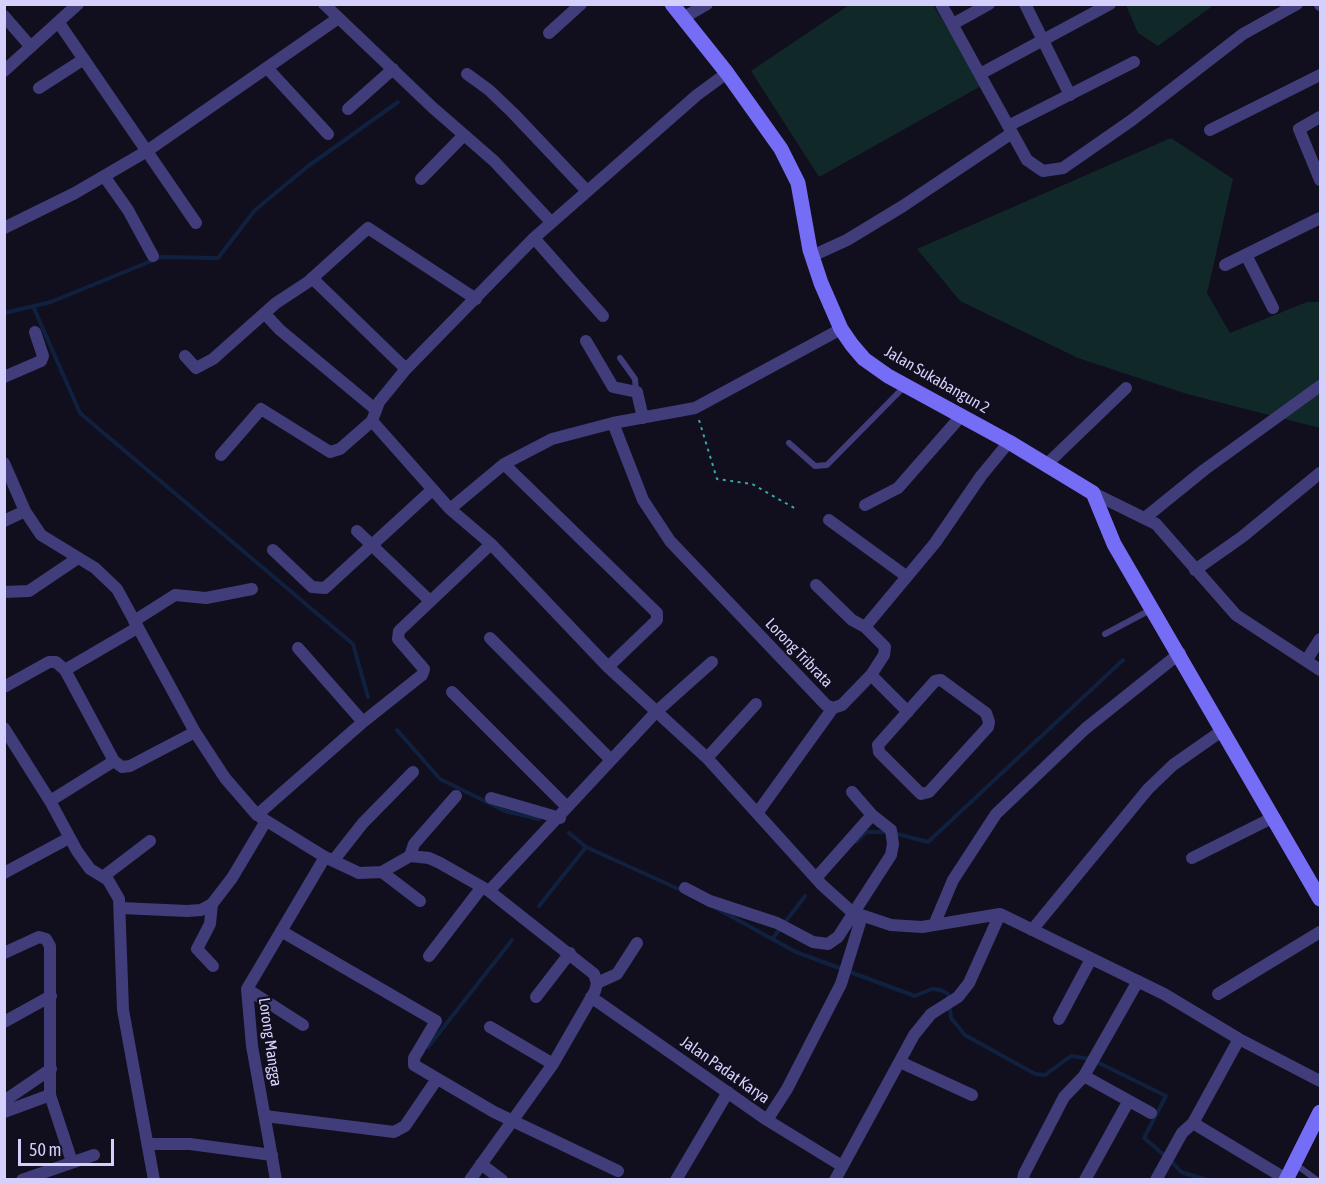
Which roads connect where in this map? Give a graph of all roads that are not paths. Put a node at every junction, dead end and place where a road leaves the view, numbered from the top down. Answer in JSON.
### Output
{"nodes":[{"id":1,"x":78,"y":4,"type":"edge"},
{"id":2,"x":324,"y":4,"type":"edge"},
{"id":3,"x":581,"y":4,"type":"edge"},
{"id":4,"x":672,"y":4,"type":"edge"},
{"id":5,"x":707,"y":4,"type":"edge"},
{"id":6,"x":941,"y":4,"type":"edge"},
{"id":7,"x":988,"y":4,"type":"edge"},
{"id":8,"x":1025,"y":4,"type":"edge"},
{"id":9,"x":1110,"y":4,"type":"edge"},
{"id":10,"x":1297,"y":4,"type":"edge"},
{"id":11,"x":4,"y":16,"type":"edge"},
{"id":12,"x":683,"y":18,"type":"junction"},
{"id":13,"x":337,"y":19,"type":"junction"},
{"id":14,"x":59,"y":23,"type":"junction"},
{"id":15,"x":953,"y":24,"type":"junction"},
{"id":16,"x":549,"y":33,"type":"dead end"},
{"id":17,"x":1043,"y":41,"type":"junction"},
{"id":18,"x":31,"y":46,"type":"junction"},
{"id":19,"x":84,"y":59,"type":"junction"},
{"id":20,"x":1134,"y":62,"type":"dead end"},
{"id":21,"x":268,"y":69,"type":"junction"},
{"id":22,"x":393,"y":69,"type":"junction"},
{"id":23,"x":4,"y":71,"type":"edge"},
{"id":24,"x":727,"y":73,"type":"junction"},
{"id":25,"x":467,"y":74,"type":"dead end"},
{"id":26,"x":980,"y":74,"type":"junction"},
{"id":27,"x":1320,"y":75,"type":"edge"},
{"id":28,"x":39,"y":88,"type":"dead end"},
{"id":29,"x":1070,"y":95,"type":"junction"},
{"id":30,"x":348,"y":109,"type":"dead end"},
{"id":31,"x":1320,"y":117,"type":"edge"},
{"id":32,"x":1010,"y":130,"type":"junction"},
{"id":33,"x":1210,"y":130,"type":"dead end"},
{"id":34,"x":328,"y":134,"type":"dead end"},
{"id":35,"x":464,"y":135,"type":"junction"},
{"id":36,"x":147,"y":151,"type":"junction"},
{"id":37,"x":104,"y":176,"type":"junction"},
{"id":38,"x":421,"y":179,"type":"dead end"},
{"id":39,"x":1320,"y":180,"type":"edge"},
{"id":40,"x":587,"y":191,"type":"junction"},
{"id":41,"x":1320,"y":218,"type":"edge"},
{"id":42,"x":551,"y":222,"type":"junction"},
{"id":43,"x":196,"y":223,"type":"dead end"},
{"id":44,"x":4,"y":228,"type":"edge"},
{"id":45,"x":534,"y":238,"type":"junction"},
{"id":46,"x":1246,"y":255,"type":"junction"},
{"id":47,"x":153,"y":256,"type":"dead end"},
{"id":48,"x":812,"y":256,"type":"junction"},
{"id":49,"x":1225,"y":265,"type":"dead end"},
{"id":50,"x":312,"y":278,"type":"junction"},
{"id":51,"x":476,"y":299,"type":"junction"},
{"id":52,"x":1273,"y":308,"type":"dead end"},
{"id":53,"x":265,"y":314,"type":"junction"},
{"id":54,"x":603,"y":316,"type":"dead end"},
{"id":55,"x":841,"y":328,"type":"junction"},
{"id":56,"x":35,"y":332,"type":"dead end"},
{"id":57,"x":586,"y":341,"type":"dead end"},
{"id":58,"x":185,"y":356,"type":"dead end"},
{"id":59,"x":620,"y":358,"type":"dead end"},
{"id":60,"x":406,"y":369,"type":"junction"},
{"id":61,"x":4,"y":377,"type":"edge"},
{"id":62,"x":906,"y":386,"type":"junction"},
{"id":63,"x":1320,"y":386,"type":"edge"},
{"id":64,"x":1126,"y":388,"type":"dead end"},
{"id":65,"x":637,"y":392,"type":"junction"},
{"id":66,"x":373,"y":415,"type":"junction"},
{"id":67,"x":962,"y":415,"type":"junction"},
{"id":68,"x":643,"y":418,"type":"junction"},
{"id":69,"x":614,"y":423,"type":"junction"},
{"id":70,"x":1009,"y":442,"type":"junction"},
{"id":71,"x":789,"y":443,"type":"dead end"},
{"id":72,"x":220,"y":455,"type":"dead end"},
{"id":73,"x":4,"y":463,"type":"edge"},
{"id":74,"x":504,"y":464,"type":"junction"},
{"id":75,"x":1046,"y":465,"type":"junction"},
{"id":76,"x":1320,"y":473,"type":"edge"},
{"id":77,"x":432,"y":490,"type":"junction"},
{"id":78,"x":1093,"y":493,"type":"junction"},
{"id":79,"x":866,"y":505,"type":"dead end"},
{"id":80,"x":450,"y":508,"type":"junction"},
{"id":81,"x":25,"y":511,"type":"junction"},
{"id":82,"x":1146,"y":517,"type":"junction"},
{"id":83,"x":829,"y":520,"type":"dead end"},
{"id":84,"x":4,"y":521,"type":"edge"},
{"id":85,"x":357,"y":531,"type":"dead end"},
{"id":86,"x":491,"y":544,"type":"junction"},
{"id":87,"x":372,"y":546,"type":"junction"},
{"id":88,"x":273,"y":550,"type":"dead end"},
{"id":89,"x":78,"y":558,"type":"junction"},
{"id":90,"x":1195,"y":570,"type":"junction"},
{"id":91,"x":906,"y":576,"type":"junction"},
{"id":92,"x":816,"y":585,"type":"dead end"},
{"id":93,"x":252,"y":589,"type":"dead end"},
{"id":94,"x":4,"y":592,"type":"edge"},
{"id":95,"x":430,"y":601,"type":"junction"},
{"id":96,"x":1154,"y":608,"type":"junction"},
{"id":97,"x":135,"y":625,"type":"junction"},
{"id":98,"x":865,"y":627,"type":"junction"},
{"id":99,"x":1105,"y":634,"type":"dead end"},
{"id":100,"x":490,"y":638,"type":"dead end"},
{"id":101,"x":1320,"y":639,"type":"edge"},
{"id":102,"x":298,"y":648,"type":"dead end"},
{"id":103,"x":1180,"y":653,"type":"junction"},
{"id":104,"x":1306,"y":661,"type":"junction"},
{"id":105,"x":712,"y":662,"type":"dead end"},
{"id":106,"x":608,"y":667,"type":"junction"},
{"id":107,"x":65,"y":670,"type":"junction"},
{"id":108,"x":1320,"y":670,"type":"edge"},
{"id":109,"x":871,"y":675,"type":"junction"},
{"id":110,"x":4,"y":687,"type":"edge"},
{"id":111,"x":452,"y":692,"type":"dead end"},
{"id":112,"x":756,"y":704,"type":"dead end"},
{"id":113,"x":833,"y":708,"type":"junction"},
{"id":114,"x":656,"y":712,"type":"junction"},
{"id":115,"x":908,"y":712,"type":"junction"},
{"id":116,"x":363,"y":722,"type":"junction"},
{"id":117,"x":4,"y":728,"type":"edge"},
{"id":118,"x":1223,"y":729,"type":"junction"},
{"id":119,"x":195,"y":732,"type":"junction"},
{"id":120,"x":707,"y":759,"type":"junction"},
{"id":121,"x":611,"y":760,"type":"junction"},
{"id":122,"x":114,"y":761,"type":"junction"},
{"id":123,"x":413,"y":772,"type":"dead end"},
{"id":124,"x":852,"y":792,"type":"dead end"},
{"id":125,"x":456,"y":796,"type":"dead end"},
{"id":126,"x":491,"y":798,"type":"dead end"},
{"id":127,"x":50,"y":801,"type":"junction"},
{"id":128,"x":567,"y":807,"type":"junction"},
{"id":129,"x":758,"y":812,"type":"junction"},
{"id":130,"x":872,"y":815,"type":"junction"},
{"id":131,"x":1274,"y":817,"type":"junction"},
{"id":132,"x":262,"y":818,"type":"junction"},
{"id":133,"x":560,"y":818,"type":"junction"},
{"id":134,"x":69,"y":838,"type":"junction"},
{"id":135,"x":150,"y":841,"type":"dead end"},
{"id":136,"x":410,"y":856,"type":"junction"},
{"id":137,"x":1192,"y":858,"type":"dead end"},
{"id":138,"x":329,"y":859,"type":"junction"},
{"id":139,"x":382,"y":872,"type":"junction"},
{"id":140,"x":4,"y":873,"type":"edge"},
{"id":141,"x":104,"y":876,"type":"junction"},
{"id":142,"x":816,"y":878,"type":"junction"},
{"id":143,"x":685,"y":888,"type":"dead end"},
{"id":144,"x":486,"y":889,"type":"junction"},
{"id":145,"x":1320,"y":899,"type":"edge"},
{"id":146,"x":420,"y":901,"type":"dead end"},
{"id":147,"x":212,"y":904,"type":"junction"},
{"id":148,"x":121,"y":908,"type":"junction"},
{"id":149,"x":857,"y":914,"type":"junction"},
{"id":150,"x":999,"y":914,"type":"junction"},
{"id":151,"x":934,"y":925,"type":"junction"},
{"id":152,"x":1032,"y":930,"type":"junction"},
{"id":153,"x":281,"y":931,"type":"junction"},
{"id":154,"x":1320,"y":932,"type":"edge"},
{"id":155,"x":637,"y":943,"type":"dead end"},
{"id":156,"x":4,"y":953,"type":"edge"},
{"id":157,"x":570,"y":953,"type":"junction"},
{"id":158,"x":429,"y":956,"type":"dead end"},
{"id":159,"x":1092,"y":959,"type":"junction"},
{"id":160,"x":213,"y":966,"type":"dead end"},
{"id":161,"x":1138,"y":981,"type":"junction"},
{"id":162,"x":597,"y":983,"type":"junction"},
{"id":163,"x":247,"y":989,"type":"junction"},
{"id":164,"x":1218,"y":994,"type":"dead end"},
{"id":165,"x":51,"y":996,"type":"junction"},
{"id":166,"x":536,"y":997,"type":"dead end"},
{"id":167,"x":591,"y":998,"type":"junction"},
{"id":168,"x":1059,"y":1019,"type":"dead end"},
{"id":169,"x":4,"y":1022,"type":"edge"},
{"id":170,"x":303,"y":1025,"type":"dead end"},
{"id":171,"x":490,"y":1026,"type":"dead end"},
{"id":172,"x":1239,"y":1039,"type":"junction"},
{"id":173,"x":900,"y":1062,"type":"junction"},
{"id":174,"x":553,"y":1064,"type":"junction"},
{"id":175,"x":51,"y":1069,"type":"junction"},
{"id":176,"x":1087,"y":1072,"type":"junction"},
{"id":177,"x":437,"y":1079,"type":"junction"},
{"id":178,"x":1320,"y":1081,"type":"edge"},
{"id":179,"x":728,"y":1092,"type":"junction"},
{"id":180,"x":50,"y":1095,"type":"junction"},
{"id":181,"x":972,"y":1095,"type":"dead end"},
{"id":182,"x":4,"y":1101,"type":"edge"},
{"id":183,"x":1128,"y":1102,"type":"junction"},
{"id":184,"x":4,"y":1112,"type":"edge"},
{"id":185,"x":1320,"y":1112,"type":"edge"},
{"id":186,"x":1151,"y":1113,"type":"dead end"},
{"id":187,"x":265,"y":1116,"type":"junction"},
{"id":188,"x":767,"y":1120,"type":"junction"},
{"id":189,"x":514,"y":1121,"type":"junction"},
{"id":190,"x":1193,"y":1123,"type":"junction"},
{"id":191,"x":148,"y":1144,"type":"junction"},
{"id":192,"x":94,"y":1155,"type":"dead end"},
{"id":193,"x":272,"y":1155,"type":"junction"},
{"id":194,"x":72,"y":1162,"type":"junction"},
{"id":195,"x":481,"y":1164,"type":"junction"},
{"id":196,"x":1294,"y":1164,"type":"junction"},
{"id":197,"x":842,"y":1166,"type":"junction"},
{"id":198,"x":618,"y":1171,"type":"dead end"},
{"id":199,"x":22,"y":1179,"type":"edge"},
{"id":200,"x":154,"y":1179,"type":"edge"},
{"id":201,"x":276,"y":1179,"type":"edge"},
{"id":202,"x":470,"y":1179,"type":"edge"},
{"id":203,"x":502,"y":1179,"type":"edge"},
{"id":204,"x":676,"y":1179,"type":"edge"},
{"id":205,"x":835,"y":1179,"type":"edge"},
{"id":206,"x":1023,"y":1179,"type":"edge"},
{"id":207,"x":1085,"y":1179,"type":"edge"},
{"id":208,"x":1156,"y":1179,"type":"edge"},
{"id":209,"x":1286,"y":1179,"type":"edge"},
{"id":210,"x":1317,"y":1179,"type":"edge"}],
"edges":[{"from":1,"to":14,"type":"street"},
{"from":2,"to":13,"type":"street"},
{"from":3,"to":16,"type":"street"},
{"from":4,"to":12,"type":"street","name":"Jalan Sukabangun 2"},
{"from":5,"to":12,"type":"street"},
{"from":6,"to":15,"type":"street"},
{"from":7,"to":15,"type":"street"},
{"from":8,"to":17,"type":"street"},
{"from":9,"to":17,"type":"street"},
{"from":10,"to":32,"type":"street"},
{"from":11,"to":18,"type":"street"},
{"from":12,"to":24,"type":"street","name":"Jalan Sukabangun 2"},
{"from":13,"to":21,"type":"street"},
{"from":13,"to":22,"type":"street"},
{"from":14,"to":18,"type":"street"},
{"from":14,"to":19,"type":"street"},
{"from":15,"to":26,"type":"street"},
{"from":17,"to":26,"type":"street"},
{"from":17,"to":29,"type":"street"},
{"from":18,"to":23,"type":"street"},
{"from":19,"to":28,"type":"street"},
{"from":19,"to":36,"type":"street"},
{"from":20,"to":29,"type":"street"},
{"from":21,"to":34,"type":"street"},
{"from":21,"to":36,"type":"street"},
{"from":22,"to":30,"type":"street"},
{"from":22,"to":35,"type":"street"},
{"from":24,"to":40,"type":"street"},
{"from":24,"to":48,"type":"street","name":"Jalan Sukabangun 2"},
{"from":25,"to":40,"type":"street"},
{"from":26,"to":32,"type":"street"},
{"from":27,"to":33,"type":"street"},
{"from":29,"to":32,"type":"street"},
{"from":31,"to":39,"type":"street"},
{"from":32,"to":48,"type":"street"},
{"from":35,"to":38,"type":"street"},
{"from":35,"to":42,"type":"street"},
{"from":36,"to":37,"type":"street"},
{"from":36,"to":43,"type":"street"},
{"from":37,"to":44,"type":"street"},
{"from":37,"to":47,"type":"street"},
{"from":40,"to":42,"type":"street"},
{"from":41,"to":46,"type":"street"},
{"from":42,"to":45,"type":"street"},
{"from":45,"to":51,"type":"street"},
{"from":45,"to":54,"type":"street"},
{"from":46,"to":49,"type":"street"},
{"from":46,"to":52,"type":"street"},
{"from":48,"to":55,"type":"street","name":"Jalan Sukabangun 2"},
{"from":50,"to":51,"type":"street"},
{"from":50,"to":53,"type":"street"},
{"from":50,"to":60,"type":"street"},
{"from":51,"to":60,"type":"street"},
{"from":53,"to":58,"type":"street"},
{"from":53,"to":66,"type":"street"},
{"from":55,"to":62,"type":"street","name":"Jalan Sukabangun 2"},
{"from":55,"to":68,"type":"street"},
{"from":56,"to":61,"type":"street"},
{"from":57,"to":65,"type":"street"},
{"from":59,"to":65,"type":"lane"},
{"from":60,"to":66,"type":"street"},
{"from":62,"to":67,"type":"street","name":"Jalan Sukabangun 2"},
{"from":62,"to":71,"type":"lane"},
{"from":63,"to":82,"type":"street"},
{"from":64,"to":75,"type":"street"},
{"from":65,"to":68,"type":"street"},
{"from":66,"to":72,"type":"street"},
{"from":66,"to":77,"type":"street"},
{"from":67,"to":70,"type":"street","name":"Jalan Sukabangun 2"},
{"from":67,"to":79,"type":"street"},
{"from":68,"to":69,"type":"street"},
{"from":69,"to":74,"type":"street"},
{"from":69,"to":113,"type":"street","name":"Lorong Tribrata"},
{"from":70,"to":75,"type":"street","name":"Jalan Sukabangun 2"},
{"from":70,"to":91,"type":"street"},
{"from":73,"to":81,"type":"street"},
{"from":74,"to":80,"type":"street"},
{"from":74,"to":106,"type":"street"},
{"from":75,"to":78,"type":"street","name":"Jalan Sukabangun 2"},
{"from":76,"to":90,"type":"street"},
{"from":77,"to":80,"type":"street"},
{"from":77,"to":87,"type":"street"},
{"from":78,"to":82,"type":"street","name":"Jalan Sukabangun 2"},
{"from":78,"to":96,"type":"street"},
{"from":80,"to":86,"type":"street"},
{"from":81,"to":84,"type":"street"},
{"from":81,"to":89,"type":"street"},
{"from":82,"to":90,"type":"street","name":"Jalan Sukabangun 2"},
{"from":83,"to":91,"type":"street"},
{"from":85,"to":87,"type":"street"},
{"from":86,"to":95,"type":"street"},
{"from":86,"to":106,"type":"street"},
{"from":87,"to":88,"type":"street"},
{"from":87,"to":95,"type":"street"},
{"from":89,"to":94,"type":"street"},
{"from":89,"to":97,"type":"street"},
{"from":90,"to":104,"type":"street","name":"Jalan Sukabangun 2"},
{"from":91,"to":98,"type":"street"},
{"from":92,"to":98,"type":"street"},
{"from":93,"to":97,"type":"street"},
{"from":95,"to":116,"type":"street"},
{"from":96,"to":99,"type":"lane"},
{"from":96,"to":103,"type":"street"},
{"from":97,"to":107,"type":"street"},
{"from":97,"to":119,"type":"street"},
{"from":98,"to":109,"type":"street","name":"Lorong Tribrata"},
{"from":100,"to":121,"type":"street"},
{"from":101,"to":104,"type":"street"},
{"from":102,"to":116,"type":"street"},
{"from":103,"to":118,"type":"street"},
{"from":103,"to":151,"type":"street"},
{"from":104,"to":108,"type":"street","name":"Jalan Sukabangun 2"},
{"from":105,"to":114,"type":"street"},
{"from":106,"to":114,"type":"street"},
{"from":107,"to":110,"type":"street"},
{"from":107,"to":122,"type":"street"},
{"from":109,"to":113,"type":"street","name":"Lorong Tribrata"},
{"from":109,"to":115,"type":"street"},
{"from":111,"to":128,"type":"street"},
{"from":112,"to":120,"type":"street"},
{"from":113,"to":129,"type":"street"},
{"from":114,"to":120,"type":"street"},
{"from":114,"to":121,"type":"street"},
{"from":115,"to":115,"type":"street"},
{"from":116,"to":132,"type":"street"},
{"from":117,"to":127,"type":"street"},
{"from":118,"to":131,"type":"street"},
{"from":118,"to":152,"type":"street"},
{"from":119,"to":122,"type":"street"},
{"from":119,"to":132,"type":"street"},
{"from":120,"to":129,"type":"street"},
{"from":121,"to":128,"type":"street"},
{"from":122,"to":127,"type":"street"},
{"from":123,"to":138,"type":"street","name":"Lorong Mangga"},
{"from":124,"to":130,"type":"street"},
{"from":125,"to":136,"type":"street"},
{"from":126,"to":133,"type":"street"},
{"from":127,"to":134,"type":"street"},
{"from":128,"to":133,"type":"street"},
{"from":129,"to":142,"type":"street"},
{"from":130,"to":142,"type":"street"},
{"from":130,"to":149,"type":"street"},
{"from":131,"to":137,"type":"street"},
{"from":131,"to":145,"type":"street"},
{"from":132,"to":138,"type":"street"},
{"from":132,"to":147,"type":"street"},
{"from":133,"to":144,"type":"street"},
{"from":134,"to":140,"type":"street"},
{"from":134,"to":141,"type":"street"},
{"from":135,"to":141,"type":"street"},
{"from":136,"to":139,"type":"street"},
{"from":136,"to":144,"type":"street"},
{"from":138,"to":139,"type":"street"},
{"from":138,"to":153,"type":"street","name":"Lorong Mangga"},
{"from":139,"to":146,"type":"street"},
{"from":141,"to":148,"type":"street"},
{"from":142,"to":149,"type":"street"},
{"from":143,"to":149,"type":"street"},
{"from":144,"to":157,"type":"street"},
{"from":144,"to":158,"type":"street"},
{"from":147,"to":148,"type":"street"},
{"from":147,"to":160,"type":"street"},
{"from":148,"to":191,"type":"street"},
{"from":149,"to":151,"type":"street"},
{"from":149,"to":188,"type":"street"},
{"from":150,"to":151,"type":"street"},
{"from":150,"to":152,"type":"street"},
{"from":150,"to":173,"type":"street"},
{"from":152,"to":159,"type":"street"},
{"from":153,"to":163,"type":"street","name":"Lorong Mangga"},
{"from":153,"to":177,"type":"street"},
{"from":154,"to":164,"type":"street"},
{"from":155,"to":162,"type":"street"},
{"from":156,"to":165,"type":"street"},
{"from":157,"to":162,"type":"street"},
{"from":157,"to":166,"type":"street"},
{"from":159,"to":161,"type":"street"},
{"from":159,"to":168,"type":"street"},
{"from":161,"to":172,"type":"street"},
{"from":161,"to":176,"type":"street"},
{"from":162,"to":167,"type":"street"},
{"from":163,"to":170,"type":"street"},
{"from":163,"to":187,"type":"street","name":"Lorong Mangga"},
{"from":165,"to":169,"type":"street"},
{"from":165,"to":175,"type":"street"},
{"from":167,"to":174,"type":"street"},
{"from":167,"to":179,"type":"street","name":"Jalan Padat Karya"},
{"from":171,"to":174,"type":"street"},
{"from":172,"to":178,"type":"street"},
{"from":172,"to":190,"type":"street"},
{"from":173,"to":181,"type":"street"},
{"from":173,"to":197,"type":"street"},
{"from":174,"to":189,"type":"street"},
{"from":175,"to":180,"type":"street"},
{"from":175,"to":182,"type":"street"},
{"from":176,"to":183,"type":"street"},
{"from":176,"to":206,"type":"street"},
{"from":177,"to":187,"type":"street"},
{"from":177,"to":189,"type":"street"},
{"from":179,"to":188,"type":"street","name":"Jalan Padat Karya"},
{"from":179,"to":204,"type":"street"},
{"from":180,"to":184,"type":"street"},
{"from":180,"to":194,"type":"street"},
{"from":183,"to":186,"type":"street"},
{"from":183,"to":207,"type":"street"},
{"from":185,"to":196,"type":"street"},
{"from":187,"to":193,"type":"street","name":"Lorong Mangga"},
{"from":188,"to":197,"type":"street","name":"Jalan Padat Karya"},
{"from":189,"to":195,"type":"street"},
{"from":189,"to":198,"type":"street"},
{"from":190,"to":208,"type":"street"},
{"from":190,"to":209,"type":"street"},
{"from":191,"to":193,"type":"street"},
{"from":191,"to":200,"type":"street"},
{"from":192,"to":194,"type":"street"},
{"from":193,"to":201,"type":"street","name":"Lorong Mangga"},
{"from":194,"to":199,"type":"street"},
{"from":195,"to":202,"type":"street"},
{"from":195,"to":203,"type":"street"},
{"from":196,"to":209,"type":"street"},
{"from":196,"to":210,"type":"lane"},
{"from":197,"to":205,"type":"street"}]}
